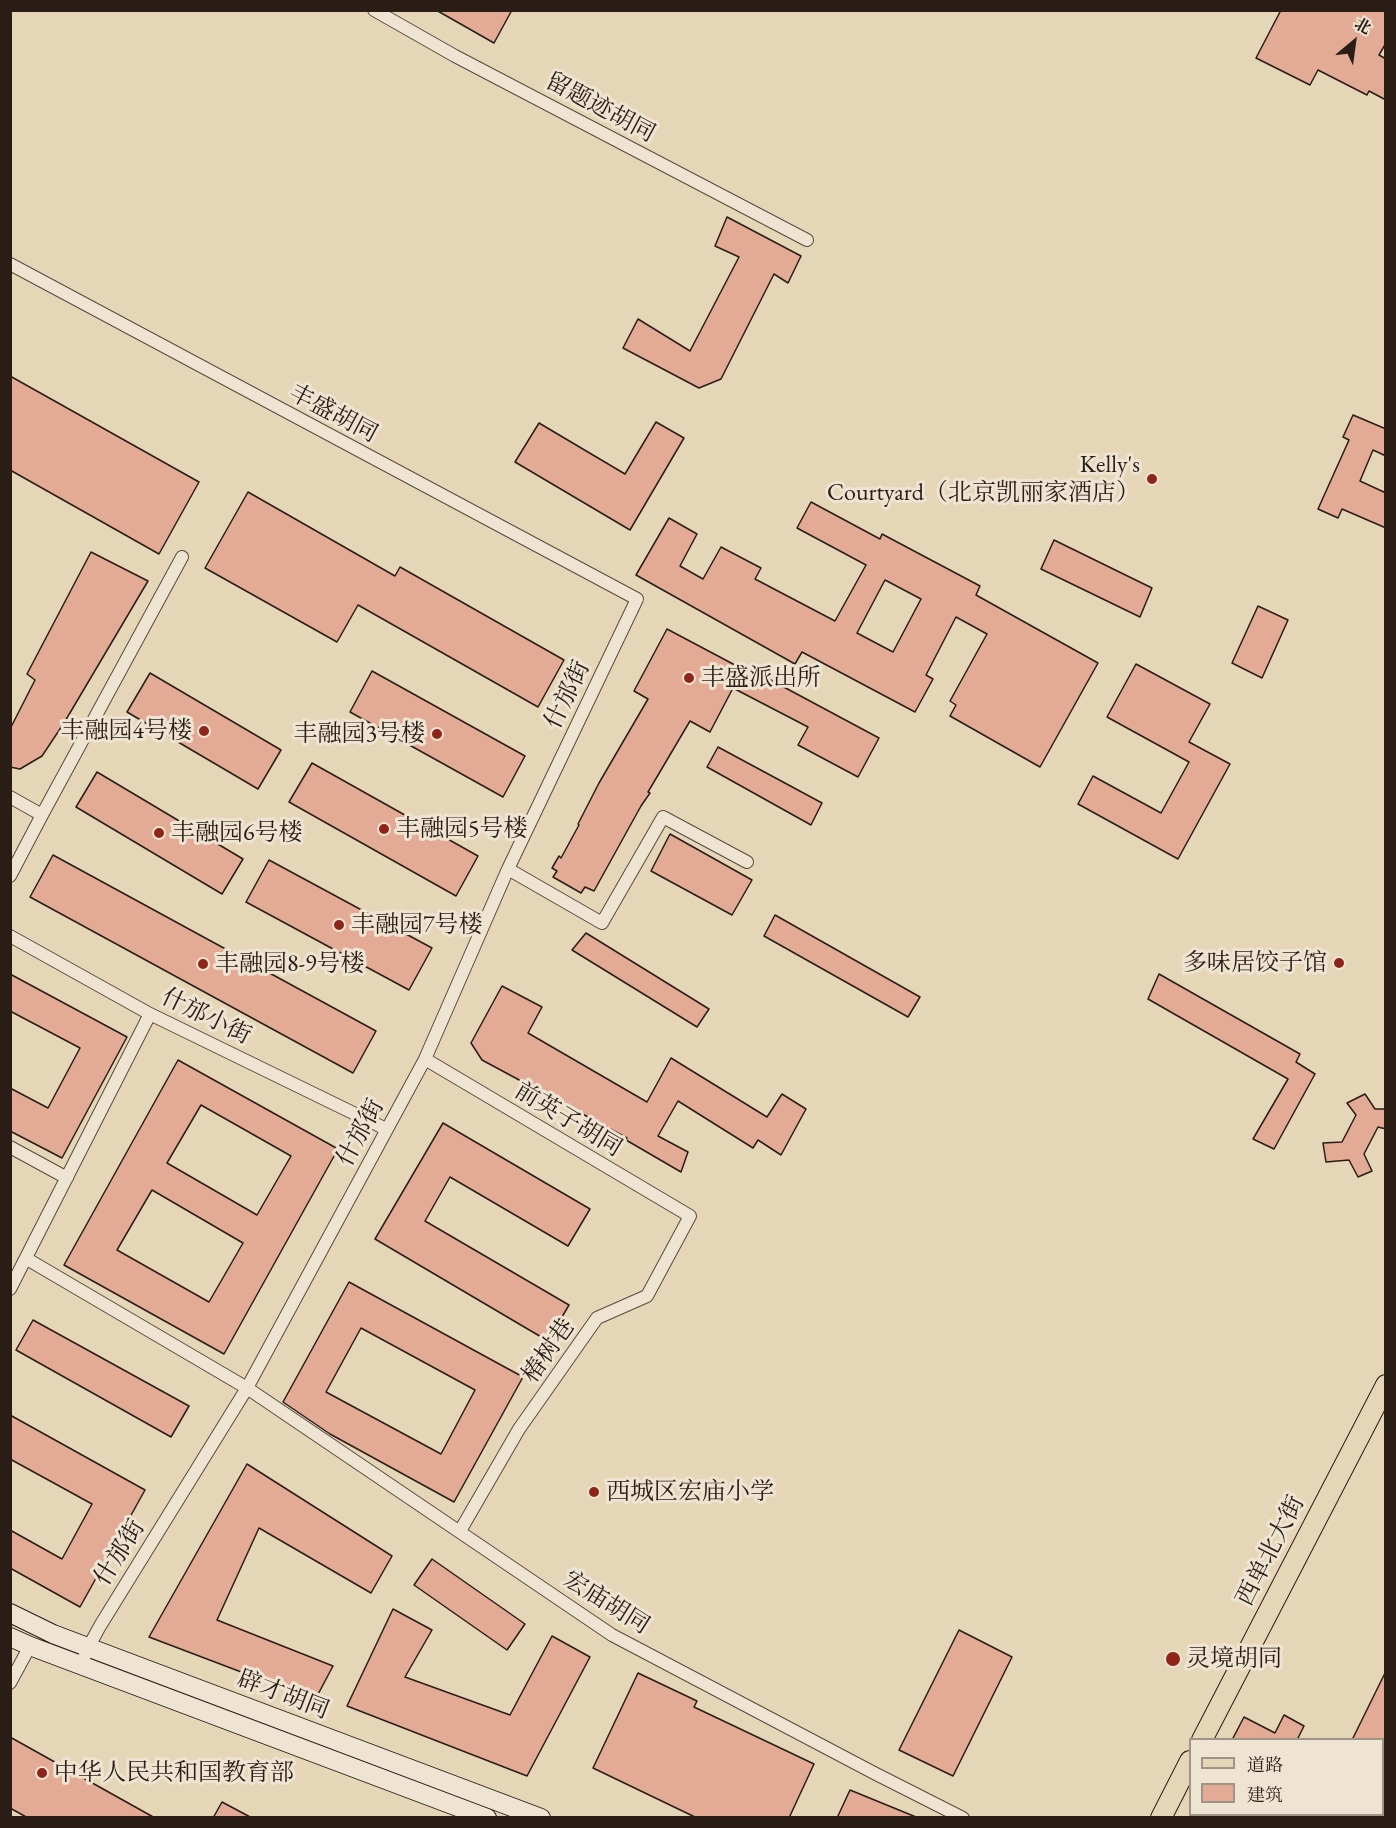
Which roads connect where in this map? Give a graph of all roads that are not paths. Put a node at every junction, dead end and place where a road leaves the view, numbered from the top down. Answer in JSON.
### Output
{"nodes":[{"id":1,"x":374,"y":10,"type":"edge"},
{"id":2,"x":807,"y":240,"type":"dead end"},
{"id":3,"x":10,"y":264,"type":"edge"},
{"id":4,"x":182,"y":557,"type":"dead end"},
{"id":5,"x":637,"y":599,"type":"joint"},
{"id":6,"x":10,"y":796,"type":"edge"},
{"id":7,"x":42,"y":815,"type":"junction"},
{"id":8,"x":747,"y":862,"type":"dead end"},
{"id":9,"x":508,"y":869,"type":"junction"},
{"id":10,"x":10,"y":876,"type":"edge"},
{"id":11,"x":10,"y":936,"type":"edge"},
{"id":12,"x":150,"y":1014,"type":"junction"},
{"id":13,"x":425,"y":1059,"type":"junction"},
{"id":14,"x":386,"y":1129,"type":"junction"},
{"id":15,"x":10,"y":1147,"type":"edge"},
{"id":16,"x":67,"y":1178,"type":"junction"},
{"id":17,"x":690,"y":1216,"type":"joint"},
{"id":18,"x":27,"y":1259,"type":"junction"},
{"id":19,"x":10,"y":1289,"type":"edge"},
{"id":20,"x":1386,"y":1385,"type":"edge"},
{"id":21,"x":247,"y":1388,"type":"junction"},
{"id":22,"x":460,"y":1531,"type":"junction"},
{"id":23,"x":10,"y":1613,"type":"edge"},
{"id":24,"x":10,"y":1636,"type":"edge"},
{"id":25,"x":30,"y":1646,"type":"junction"},
{"id":26,"x":88,"y":1648,"type":"junction"},
{"id":27,"x":81,"y":1665,"type":"junction"},
{"id":28,"x":10,"y":1683,"type":"edge"},
{"id":29,"x":1203,"y":1738,"type":"edge"},
{"id":30,"x":1189,"y":1765,"type":"edge"},
{"id":31,"x":487,"y":1818,"type":"edge"},
{"id":32,"x":541,"y":1818,"type":"edge"},
{"id":33,"x":963,"y":1818,"type":"edge"},
{"id":34,"x":1161,"y":1818,"type":"edge"}],
"edges":[{"from":1,"to":2,"type":"street","name":"留题迹胡同"},
{"from":3,"to":5,"type":"street","name":"丰盛胡同"},
{"from":4,"to":7,"type":"street"},
{"from":5,"to":9,"type":"street","name":"什邡街"},
{"from":6,"to":7,"type":"street"},
{"from":7,"to":10,"type":"street"},
{"from":8,"to":9,"type":"street"},
{"from":9,"to":13,"type":"street","name":"什邡街"},
{"from":11,"to":12,"type":"street","name":"什邡小街"},
{"from":12,"to":14,"type":"street","name":"什邡小街"},
{"from":12,"to":16,"type":"street"},
{"from":13,"to":14,"type":"street","name":"什邡街"},
{"from":13,"to":17,"type":"street","name":"前英子胡同"},
{"from":14,"to":21,"type":"street","name":"什邡街"},
{"from":15,"to":16,"type":"street"},
{"from":16,"to":18,"type":"street"},
{"from":17,"to":22,"type":"street","name":"椿树巷"},
{"from":18,"to":19,"type":"street"},
{"from":18,"to":21,"type":"street","name":"宏庙胡同"},
{"from":20,"to":29,"type":"main road","name":"西单北大街"},
{"from":21,"to":22,"type":"street","name":"宏庙胡同"},
{"from":21,"to":26,"type":"street","name":"什邡街"},
{"from":22,"to":33,"type":"street","name":"宏庙胡同"},
{"from":23,"to":26,"type":"main road","name":"辟才胡同"},
{"from":24,"to":25,"type":"main road","name":"辟才胡同"},
{"from":25,"to":27,"type":"main road","name":"辟才胡同"},
{"from":25,"to":28,"type":"street"},
{"from":26,"to":27,"type":"street","name":"什邡街"},
{"from":26,"to":32,"type":"main road","name":"辟才胡同"},
{"from":27,"to":31,"type":"main road","name":"辟才胡同"},
{"from":30,"to":34,"type":"main road"}]}
